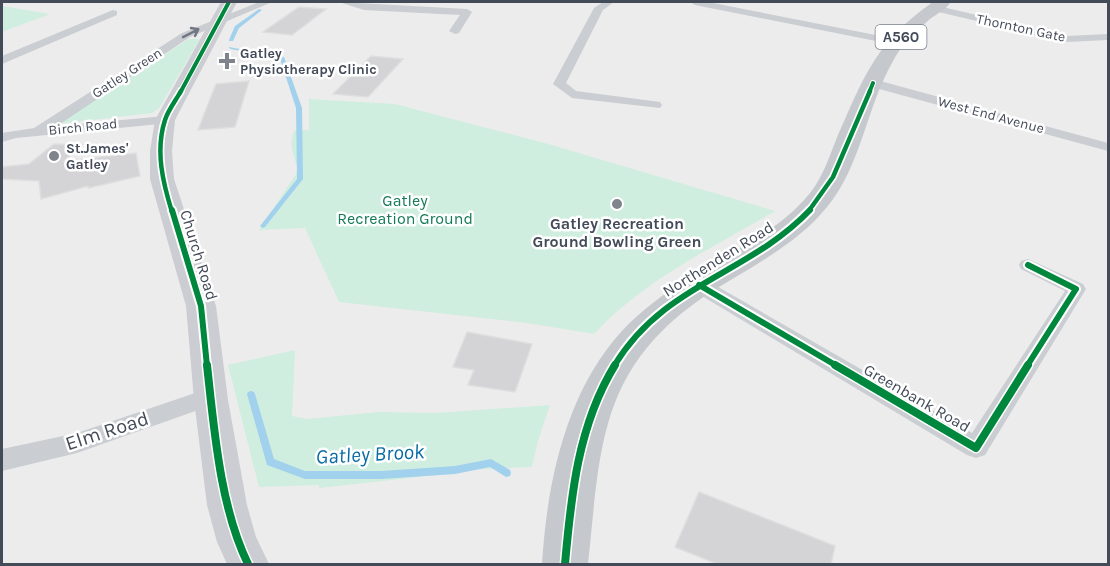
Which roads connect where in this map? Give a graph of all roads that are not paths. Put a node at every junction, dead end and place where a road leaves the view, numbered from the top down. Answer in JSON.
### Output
{"nodes":[{"id":1,"x":267,"y":2,"type":"edge"},
{"id":2,"x":344,"y":2,"type":"edge"},
{"id":3,"x":609,"y":2,"type":"edge"},
{"id":4,"x":695,"y":2,"type":"edge"},
{"id":5,"x":760,"y":2,"type":"edge"},
{"id":6,"x":939,"y":5,"type":"edge"},
{"id":7,"x":225,"y":10,"type":"edge"},
{"id":8,"x":746,"y":12,"type":"junction"},
{"id":9,"x":112,"y":13,"type":"dead end"},
{"id":10,"x":455,"y":31,"type":"dead end"},
{"id":11,"x":1108,"y":37,"type":"edge"},
{"id":12,"x":896,"y":42,"type":"junction"},
{"id":13,"x":2,"y":60,"type":"edge"},
{"id":14,"x":873,"y":83,"type":"junction"},
{"id":15,"x":655,"y":105,"type":"dead end"},
{"id":16,"x":165,"y":120,"type":"junction"},
{"id":17,"x":36,"y":133,"type":"junction"},
{"id":18,"x":6,"y":134,"type":"edge"},
{"id":19,"x":1108,"y":147,"type":"edge"},
{"id":20,"x":1028,"y":266,"type":"dead end"},
{"id":21,"x":699,"y":285,"type":"junction"},
{"id":22,"x":210,"y":397,"type":"junction"},
{"id":23,"x":2,"y":460,"type":"edge"},
{"id":24,"x":248,"y":564,"type":"edge"},
{"id":25,"x":565,"y":564,"type":"edge"}],
"edges":[{"from":1,"to":7,"type":"street","name":"Gatley Green"},
{"from":2,"to":10,"type":"street"},
{"from":3,"to":15,"type":"street"},
{"from":4,"to":8,"type":"street"},
{"from":5,"to":8,"type":"street"},
{"from":6,"to":11,"type":"street","name":"Thornton Gate"},
{"from":6,"to":12,"type":"main road","number":"A560"},
{"from":7,"to":16,"type":"street","name":"Church Road"},
{"from":17,"to":7,"type":"street","name":"Gatley Green","one_way":true},
{"from":8,"to":12,"type":"street"},
{"from":9,"to":13,"type":"street"},
{"from":12,"to":14,"type":"main road","number":"A560"},
{"from":14,"to":19,"type":"street","name":"West End Avenue"},
{"from":14,"to":21,"type":"main road","name":"Northenden Road","number":"A560"},
{"from":16,"to":17,"type":"street","name":"Birch Road"},
{"from":16,"to":22,"type":"street","name":"Church Road"},
{"from":17,"to":18,"type":"street","name":"Birch Road"},
{"from":20,"to":21,"type":"street","name":"Greenbank Road"},
{"from":21,"to":25,"type":"main road","name":"Northenden Road","number":"A560"},
{"from":22,"to":23,"type":"street","name":"Elm Road"},
{"from":22,"to":24,"type":"street","name":"Church Road"}]}
